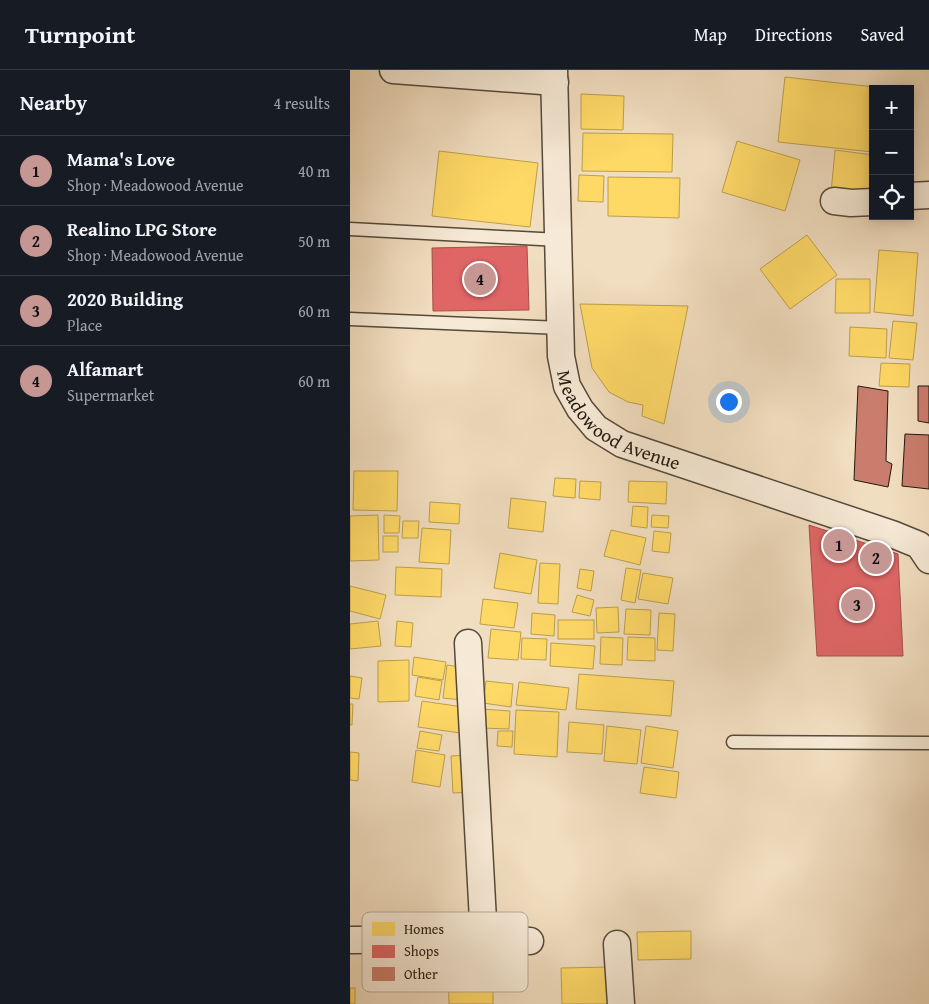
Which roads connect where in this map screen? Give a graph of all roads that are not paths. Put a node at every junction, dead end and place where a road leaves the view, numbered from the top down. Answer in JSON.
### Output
{"nodes":[{"id":1,"x":393,"y":70,"type":"edge"},
{"id":2,"x":555,"y":76,"type":"edge"},
{"id":3,"x":929,"y":195,"type":"edge"},
{"id":4,"x":914,"y":196,"type":"edge"},
{"id":5,"x":834,"y":201,"type":"dead end"},
{"id":6,"x":869,"y":202,"type":"edge"},
{"id":7,"x":350,"y":229,"type":"edge"},
{"id":8,"x":559,"y":240,"type":"junction"},
{"id":9,"x":350,"y":319,"type":"edge"},
{"id":10,"x":561,"y":328,"type":"junction"},
{"id":11,"x":929,"y":560,"type":"edge"},
{"id":12,"x":468,"y":643,"type":"dead end"},
{"id":13,"x":733,"y":742,"type":"dead end"},
{"id":14,"x":929,"y":743,"type":"edge"},
{"id":15,"x":483,"y":912,"type":"edge"},
{"id":16,"x":617,"y":944,"type":"dead end"},
{"id":17,"x":621,"y":1004,"type":"edge"}],
"edges":[{"from":1,"to":2,"type":"street"},
{"from":2,"to":8,"type":"street","name":"Meadowood Avenue"},
{"from":3,"to":4,"type":"street"},
{"from":5,"to":6,"type":"street"},
{"from":7,"to":8,"type":"lane"},
{"from":8,"to":10,"type":"street","name":"Meadowood Avenue"},
{"from":9,"to":10,"type":"lane"},
{"from":10,"to":11,"type":"street","name":"Meadowood Avenue"},
{"from":12,"to":15,"type":"street"},
{"from":13,"to":14,"type":"lane"},
{"from":16,"to":17,"type":"street"}]}
